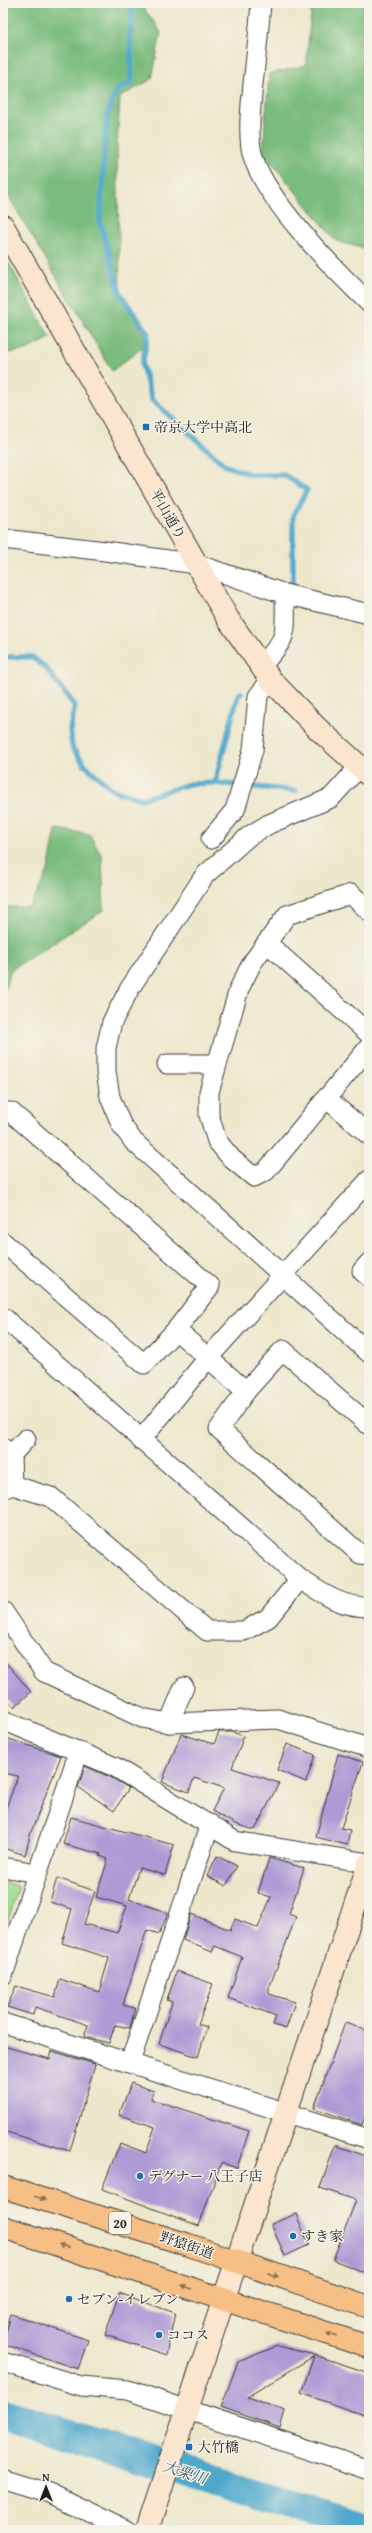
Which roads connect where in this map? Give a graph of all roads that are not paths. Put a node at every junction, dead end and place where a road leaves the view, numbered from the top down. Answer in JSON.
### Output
{"nodes":[{"id":1,"x":261,"y":3,"type":"edge"},
{"id":2,"x":3,"y":226,"type":"edge"},
{"id":3,"x":369,"y":303,"type":"edge"},
{"id":4,"x":3,"y":539,"type":"edge"},
{"id":5,"x":196,"y":564,"type":"junction"},
{"id":6,"x":292,"y":596,"type":"junction"},
{"id":7,"x":369,"y":614,"type":"edge"},
{"id":8,"x":266,"y":673,"type":"junction"},
{"id":9,"x":364,"y":771,"type":"edge"},
{"id":10,"x":211,"y":839,"type":"dead end"},
{"id":11,"x":369,"y":911,"type":"edge"},
{"id":12,"x":267,"y":943,"type":"junction"},
{"id":13,"x":369,"y":1034,"type":"edge"},
{"id":14,"x":369,"y":1047,"type":"edge"},
{"id":15,"x":168,"y":1064,"type":"dead end"},
{"id":16,"x":216,"y":1064,"type":"junction"},
{"id":17,"x":326,"y":1098,"type":"junction"},
{"id":18,"x":3,"y":1112,"type":"edge"},
{"id":19,"x":369,"y":1135,"type":"edge"},
{"id":20,"x":369,"y":1180,"type":"edge"},
{"id":21,"x":3,"y":1242,"type":"edge"},
{"id":22,"x":369,"y":1263,"type":"edge"},
{"id":23,"x":283,"y":1276,"type":"junction"},
{"id":24,"x":369,"y":1277,"type":"edge"},
{"id":25,"x":3,"y":1317,"type":"edge"},
{"id":26,"x":176,"y":1330,"type":"junction"},
{"id":27,"x":369,"y":1353,"type":"edge"},
{"id":28,"x":208,"y":1358,"type":"junction"},
{"id":29,"x":246,"y":1391,"type":"junction"},
{"id":30,"x":369,"y":1425,"type":"edge"},
{"id":31,"x":26,"y":1439,"type":"dead end"},
{"id":32,"x":141,"y":1440,"type":"junction"},
{"id":33,"x":7,"y":1452,"type":"edge"},
{"id":34,"x":8,"y":1487,"type":"edge"},
{"id":35,"x":369,"y":1555,"type":"edge"},
{"id":36,"x":300,"y":1579,"type":"junction"},
{"id":37,"x":369,"y":1606,"type":"edge"},
{"id":38,"x":3,"y":1611,"type":"edge"},
{"id":39,"x":184,"y":1687,"type":"dead end"},
{"id":40,"x":3,"y":1720,"type":"edge"},
{"id":41,"x":169,"y":1723,"type":"junction"},
{"id":42,"x":369,"y":1748,"type":"edge"},
{"id":43,"x":79,"y":1751,"type":"junction"},
{"id":44,"x":210,"y":1824,"type":"junction"},
{"id":45,"x":369,"y":1863,"type":"edge"},
{"id":46,"x":3,"y":1867,"type":"edge"},
{"id":47,"x":36,"y":1873,"type":"junction"},
{"id":48,"x":3,"y":1975,"type":"edge"},
{"id":49,"x":3,"y":2023,"type":"edge"},
{"id":50,"x":130,"y":2062,"type":"junction"},
{"id":51,"x":287,"y":2111,"type":"junction"},
{"id":52,"x":369,"y":2139,"type":"edge"},
{"id":53,"x":3,"y":2187,"type":"edge"},
{"id":54,"x":3,"y":2227,"type":"edge"},
{"id":55,"x":236,"y":2262,"type":"junction"},
{"id":56,"x":224,"y":2300,"type":"junction"},
{"id":57,"x":369,"y":2307,"type":"edge"},
{"id":58,"x":369,"y":2347,"type":"edge"},
{"id":59,"x":3,"y":2362,"type":"edge"},
{"id":60,"x":184,"y":2418,"type":"junction"},
{"id":61,"x":369,"y":2470,"type":"edge"},
{"id":62,"x":3,"y":2479,"type":"edge"},
{"id":63,"x":126,"y":2530,"type":"edge"},
{"id":64,"x":147,"y":2530,"type":"edge"}],
"edges":[{"from":1,"to":3,"type":"street"},
{"from":2,"to":5,"type":"street","name":"平山通り"},
{"from":4,"to":5,"type":"street"},
{"from":5,"to":6,"type":"street"},
{"from":5,"to":8,"type":"street","name":"平山通り"},
{"from":6,"to":7,"type":"street"},
{"from":6,"to":8,"type":"street"},
{"from":8,"to":9,"type":"street","name":"平山通り"},
{"from":8,"to":10,"type":"street"},
{"from":9,"to":23,"type":"street"},
{"from":11,"to":12,"type":"street"},
{"from":12,"to":13,"type":"street"},
{"from":12,"to":16,"type":"street"},
{"from":14,"to":17,"type":"street"},
{"from":15,"to":16,"type":"street"},
{"from":16,"to":17,"type":"street"},
{"from":17,"to":19,"type":"street"},
{"from":18,"to":26,"type":"street"},
{"from":20,"to":23,"type":"street"},
{"from":21,"to":26,"type":"street"},
{"from":22,"to":24,"type":"street"},
{"from":23,"to":27,"type":"street"},
{"from":23,"to":28,"type":"street"},
{"from":25,"to":32,"type":"street"},
{"from":26,"to":28,"type":"street"},
{"from":28,"to":29,"type":"street"},
{"from":28,"to":32,"type":"street"},
{"from":29,"to":30,"type":"street"},
{"from":29,"to":35,"type":"street"},
{"from":31,"to":33,"type":"street"},
{"from":32,"to":36,"type":"street"},
{"from":33,"to":34,"type":"street"},
{"from":34,"to":36,"type":"street"},
{"from":36,"to":37,"type":"street"},
{"from":38,"to":41,"type":"street"},
{"from":39,"to":41,"type":"street"},
{"from":40,"to":43,"type":"street"},
{"from":41,"to":42,"type":"street"},
{"from":43,"to":44,"type":"street"},
{"from":43,"to":47,"type":"street"},
{"from":44,"to":45,"type":"street"},
{"from":44,"to":50,"type":"street"},
{"from":45,"to":51,"type":"street"},
{"from":46,"to":47,"type":"street"},
{"from":47,"to":48,"type":"street"},
{"from":49,"to":50,"type":"street"},
{"from":50,"to":51,"type":"street"},
{"from":51,"to":52,"type":"street"},
{"from":51,"to":55,"type":"street"},
{"from":53,"to":55,"type":"main road","name":"野猿街道","number":"20","one_way":true},
{"from":56,"to":54,"type":"main road","one_way":true},
{"from":55,"to":56,"type":"street"},
{"from":55,"to":57,"type":"main road","name":"野猿街道","number":"20","one_way":true},
{"from":58,"to":56,"type":"main road","one_way":true},
{"from":56,"to":60,"type":"street"},
{"from":59,"to":60,"type":"street"},
{"from":60,"to":61,"type":"street"},
{"from":60,"to":64,"type":"street"},
{"from":62,"to":63,"type":"street"}]}
